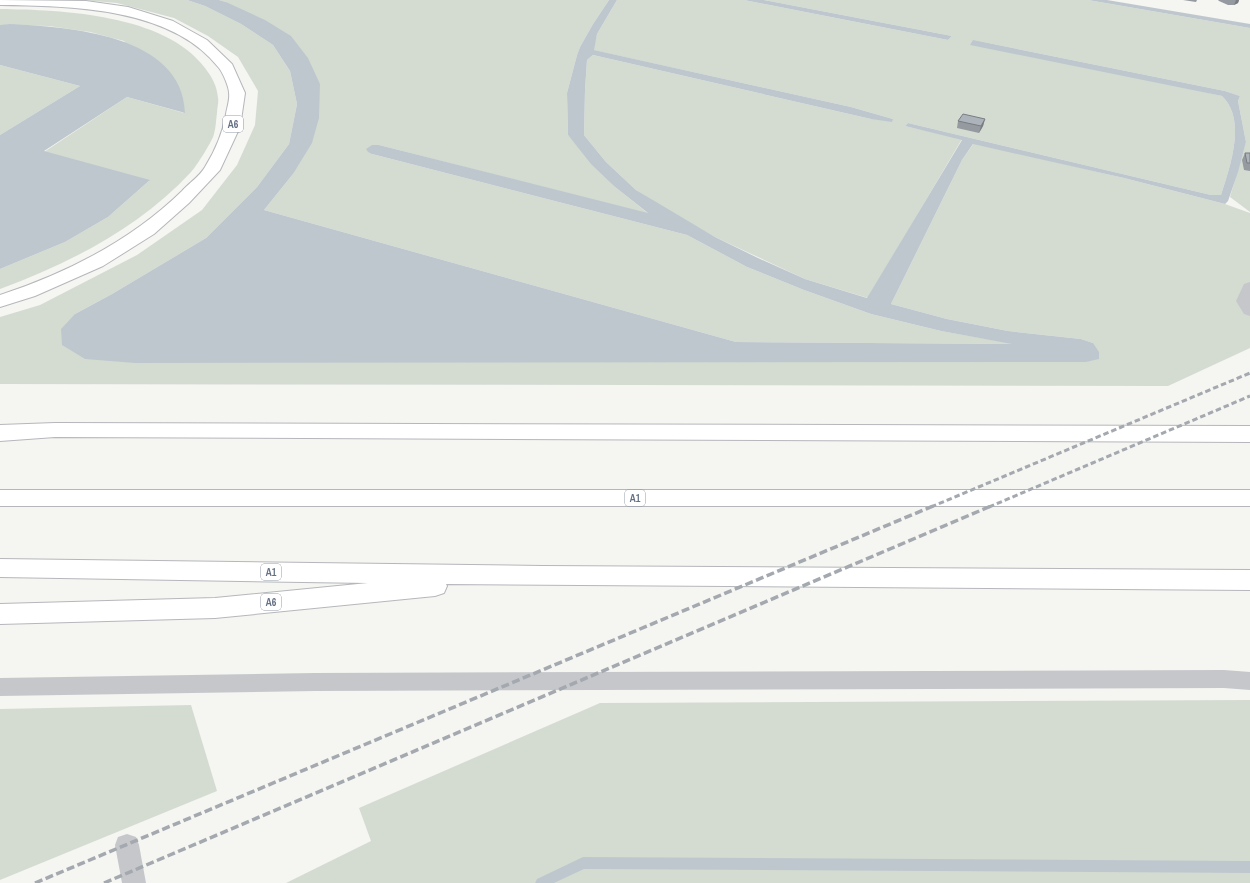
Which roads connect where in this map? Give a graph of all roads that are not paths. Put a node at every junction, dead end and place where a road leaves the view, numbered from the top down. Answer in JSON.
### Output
{"nodes":[{"id":1,"x":0,"y":1,"type":"edge"},
{"id":2,"x":1250,"y":287,"type":"edge"},
{"id":3,"x":0,"y":301,"type":"edge"},
{"id":4,"x":1250,"y":311,"type":"edge"},
{"id":5,"x":0,"y":426,"type":"edge"},
{"id":6,"x":55,"y":430,"type":"junction"},
{"id":7,"x":0,"y":433,"type":"edge"},
{"id":8,"x":1250,"y":434,"type":"edge"},
{"id":9,"x":1250,"y":498,"type":"edge"},
{"id":10,"x":7,"y":499,"type":"edge"},
{"id":11,"x":0,"y":568,"type":"edge"},
{"id":12,"x":542,"y":576,"type":"junction"},
{"id":13,"x":1250,"y":580,"type":"edge"},
{"id":14,"x":0,"y":614,"type":"edge"},
{"id":15,"x":1250,"y":681,"type":"edge"},
{"id":16,"x":0,"y":687,"type":"edge"},
{"id":17,"x":127,"y":844,"type":"dead end"},
{"id":18,"x":134,"y":883,"type":"edge"}],
"edges":[{"from":1,"to":3,"type":"highway","number":"A6"},
{"from":2,"to":4,"type":"lane"},
{"from":5,"to":6,"type":"highway"},
{"from":6,"to":7,"type":"highway"},
{"from":6,"to":8,"type":"highway"},
{"from":9,"to":10,"type":"highway","number":"A1"},
{"from":11,"to":12,"type":"highway","number":"A1"},
{"from":12,"to":13,"type":"highway","number":"A1"},
{"from":12,"to":14,"type":"highway","number":"A6"},
{"from":15,"to":16,"type":"lane"},
{"from":17,"to":18,"type":"lane"}]}
